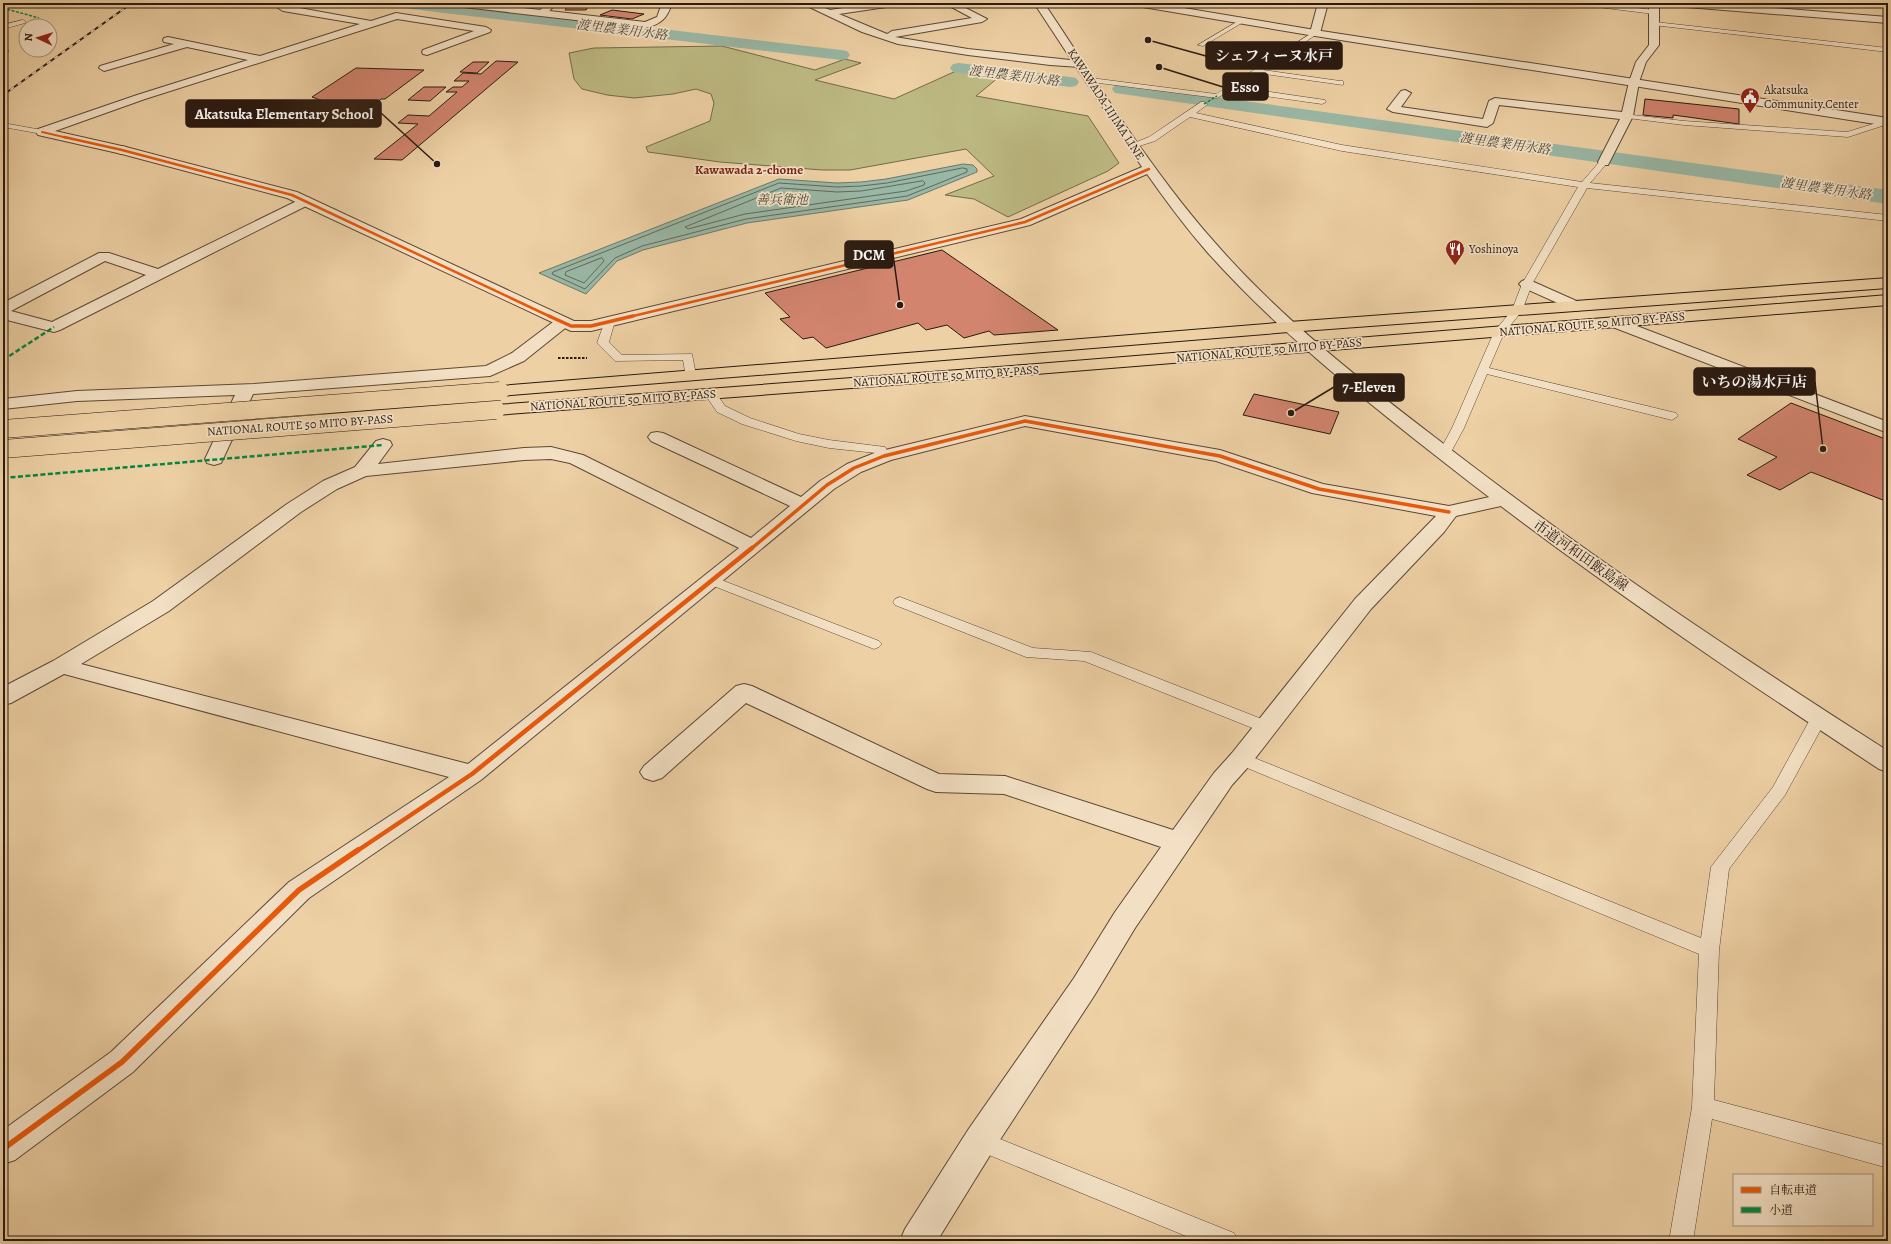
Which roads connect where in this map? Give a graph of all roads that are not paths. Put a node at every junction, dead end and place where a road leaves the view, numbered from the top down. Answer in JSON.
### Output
{"nodes":[{"id":1,"x":297,"y":3,"type":"edge"},
{"id":2,"x":455,"y":3,"type":"edge"},
{"id":3,"x":551,"y":3,"type":"edge"},
{"id":4,"x":667,"y":3,"type":"edge"},
{"id":5,"x":806,"y":3,"type":"edge"},
{"id":6,"x":894,"y":3,"type":"edge"},
{"id":7,"x":949,"y":3,"type":"edge"},
{"id":8,"x":1039,"y":3,"type":"edge"},
{"id":9,"x":1137,"y":3,"type":"edge"},
{"id":10,"x":1323,"y":3,"type":"edge"},
{"id":11,"x":1581,"y":3,"type":"edge"},
{"id":12,"x":1674,"y":3,"type":"edge"},
{"id":13,"x":1821,"y":3,"type":"edge"},
{"id":14,"x":1654,"y":7,"type":"edge"},
{"id":15,"x":543,"y":13,"type":"junction"},
{"id":16,"x":829,"y":13,"type":"junction"},
{"id":17,"x":1831,"y":16,"type":"junction"},
{"id":18,"x":1888,"y":20,"type":"edge"},
{"id":19,"x":1242,"y":21,"type":"junction"},
{"id":20,"x":18,"y":24,"type":"edge"},
{"id":21,"x":371,"y":24,"type":"junction"},
{"id":22,"x":1655,"y":24,"type":"junction"},
{"id":23,"x":3,"y":28,"type":"edge"},
{"id":24,"x":1315,"y":33,"type":"junction"},
{"id":25,"x":882,"y":36,"type":"junction"},
{"id":26,"x":168,"y":40,"type":"dead end"},
{"id":27,"x":187,"y":44,"type":"junction"},
{"id":28,"x":1201,"y":45,"type":"dead end"},
{"id":29,"x":1888,"y":50,"type":"edge"},
{"id":30,"x":427,"y":52,"type":"dead end"},
{"id":31,"x":261,"y":59,"type":"junction"},
{"id":32,"x":1080,"y":64,"type":"junction"},
{"id":33,"x":104,"y":68,"type":"dead end"},
{"id":34,"x":1258,"y":71,"type":"junction"},
{"id":35,"x":1091,"y":80,"type":"junction"},
{"id":36,"x":1634,"y":82,"type":"junction"},
{"id":37,"x":1340,"y":83,"type":"dead end"},
{"id":38,"x":1231,"y":88,"type":"junction"},
{"id":39,"x":1406,"y":93,"type":"dead end"},
{"id":40,"x":1322,"y":102,"type":"dead end"},
{"id":41,"x":1204,"y":104,"type":"dead end"},
{"id":42,"x":1189,"y":114,"type":"junction"},
{"id":43,"x":1627,"y":116,"type":"junction"},
{"id":44,"x":1887,"y":122,"type":"edge"},
{"id":45,"x":3,"y":125,"type":"edge"},
{"id":46,"x":42,"y":132,"type":"junction"},
{"id":47,"x":1133,"y":145,"type":"junction"},
{"id":48,"x":1606,"y":158,"type":"joint"},
{"id":49,"x":1149,"y":169,"type":"junction"},
{"id":50,"x":1584,"y":185,"type":"junction"},
{"id":51,"x":305,"y":201,"type":"junction"},
{"id":52,"x":1888,"y":218,"type":"edge"},
{"id":53,"x":159,"y":274,"type":"junction"},
{"id":54,"x":1888,"y":283,"type":"edge"},
{"id":55,"x":1527,"y":284,"type":"junction"},
{"id":56,"x":1888,"y":300,"type":"edge"},
{"id":57,"x":1576,"y":306,"type":"junction"},
{"id":58,"x":3,"y":309,"type":"edge"},
{"id":59,"x":1517,"y":311,"type":"junction"},
{"id":60,"x":3,"y":314,"type":"edge"},
{"id":61,"x":610,"y":321,"type":"junction"},
{"id":62,"x":563,"y":322,"type":"junction"},
{"id":63,"x":1616,"y":323,"type":"junction"},
{"id":64,"x":1289,"y":327,"type":"junction"},
{"id":65,"x":1499,"y":332,"type":"junction"},
{"id":66,"x":1312,"y":347,"type":"junction"},
{"id":67,"x":1483,"y":370,"type":"junction"},
{"id":68,"x":690,"y":375,"type":"junction"},
{"id":69,"x":247,"y":389,"type":"junction"},
{"id":70,"x":710,"y":394,"type":"junction"},
{"id":71,"x":3,"y":404,"type":"edge"},
{"id":72,"x":1672,"y":416,"type":"dead end"},
{"id":73,"x":1888,"y":428,"type":"edge"},
{"id":74,"x":3,"y":429,"type":"edge"},
{"id":75,"x":657,"y":437,"type":"dead end"},
{"id":76,"x":383,"y":445,"type":"dead end"},
{"id":77,"x":3,"y":449,"type":"edge"},
{"id":78,"x":1444,"y":454,"type":"junction"},
{"id":79,"x":884,"y":456,"type":"junction"},
{"id":80,"x":214,"y":459,"type":"dead end"},
{"id":81,"x":362,"y":471,"type":"junction"},
{"id":82,"x":1503,"y":500,"type":"junction"},
{"id":83,"x":803,"y":505,"type":"junction"},
{"id":84,"x":1449,"y":512,"type":"junction"},
{"id":85,"x":753,"y":547,"type":"junction"},
{"id":86,"x":711,"y":580,"type":"junction"},
{"id":87,"x":900,"y":602,"type":"dead end"},
{"id":88,"x":874,"y":644,"type":"dead end"},
{"id":89,"x":61,"y":666,"type":"junction"},
{"id":90,"x":3,"y":697,"type":"edge"},
{"id":91,"x":1819,"y":718,"type":"junction"},
{"id":92,"x":1266,"y":727,"type":"junction"},
{"id":93,"x":1241,"y":759,"type":"junction"},
{"id":94,"x":1888,"y":763,"type":"edge"},
{"id":95,"x":653,"y":772,"type":"dead end"},
{"id":96,"x":472,"y":774,"type":"junction"},
{"id":97,"x":1178,"y":842,"type":"junction"},
{"id":98,"x":1709,"y":950,"type":"junction"},
{"id":99,"x":1703,"y":1108,"type":"junction"},
{"id":100,"x":11,"y":1136,"type":"edge"},
{"id":101,"x":980,"y":1141,"type":"junction"},
{"id":102,"x":1888,"y":1157,"type":"edge"},
{"id":103,"x":917,"y":1241,"type":"edge"},
{"id":104,"x":1226,"y":1241,"type":"edge"},
{"id":105,"x":1681,"y":1241,"type":"edge"}],
"edges":[{"from":1,"to":21,"type":"street"},
{"from":2,"to":15,"type":"street"},
{"from":3,"to":15,"type":"street"},
{"from":4,"to":15,"type":"street"},
{"from":5,"to":16,"type":"street"},
{"from":6,"to":16,"type":"street"},
{"from":7,"to":25,"type":"street"},
{"from":8,"to":32,"type":"street","name":"KAWAWADA-IIJIMA LINE"},
{"from":9,"to":19,"type":"street"},
{"from":10,"to":24,"type":"street"},
{"from":11,"to":14,"type":"lane"},
{"from":12,"to":17,"type":"street"},
{"from":13,"to":17,"type":"street"},
{"from":14,"to":22,"type":"street"},
{"from":16,"to":25,"type":"street"},
{"from":17,"to":18,"type":"street"},
{"from":19,"to":24,"type":"street"},
{"from":19,"to":28,"type":"lane"},
{"from":20,"to":23,"type":"lane"},
{"from":21,"to":30,"type":"street"},
{"from":21,"to":31,"type":"street"},
{"from":22,"to":29,"type":"lane"},
{"from":22,"to":36,"type":"street"},
{"from":24,"to":34,"type":"lane"},
{"from":24,"to":36,"type":"street"},
{"from":25,"to":32,"type":"street"},
{"from":26,"to":27,"type":"street"},
{"from":27,"to":31,"type":"street"},
{"from":27,"to":33,"type":"street"},
{"from":31,"to":46,"type":"street"},
{"from":32,"to":35,"type":"street","name":"KAWAWADA-IIJIMA LINE"},
{"from":34,"to":37,"type":"lane"},
{"from":34,"to":38,"type":"lane"},
{"from":35,"to":38,"type":"lane"},
{"from":35,"to":47,"type":"street","name":"KAWAWADA-IIJIMA LINE"},
{"from":36,"to":43,"type":"street"},
{"from":36,"to":44,"type":"street"},
{"from":38,"to":40,"type":"lane"},
{"from":39,"to":43,"type":"street"},
{"from":41,"to":42,"type":"lane"},
{"from":42,"to":47,"type":"lane"},
{"from":42,"to":50,"type":"lane"},
{"from":43,"to":44,"type":"lane"},
{"from":43,"to":48,"type":"street"},
{"from":45,"to":46,"type":"lane"},
{"from":46,"to":51,"type":"street"},
{"from":47,"to":49,"type":"street","name":"KAWAWADA-IIJIMA LINE"},
{"from":48,"to":50,"type":"lane"},
{"from":49,"to":61,"type":"street"},
{"from":49,"to":64,"type":"street","name":"KAWAWADA-IIJIMA LINE"},
{"from":50,"to":52,"type":"lane"},
{"from":50,"to":55,"type":"lane"},
{"from":51,"to":53,"type":"street"},
{"from":51,"to":62,"type":"street"},
{"from":53,"to":58,"type":"street"},
{"from":53,"to":60,"type":"street"},
{"from":54,"to":57,"type":"highway","name":"NATIONAL ROUTE 50 MITO BY-PASS"},
{"from":55,"to":57,"type":"street"},
{"from":55,"to":59,"type":"lane"},
{"from":56,"to":63,"type":"highway","name":"NATIONAL ROUTE 50 MITO BY-PASS"},
{"from":57,"to":59,"type":"highway","name":"NATIONAL ROUTE 50 MITO BY-PASS"},
{"from":59,"to":64,"type":"highway","name":"NATIONAL ROUTE 50 MITO BY-PASS"},
{"from":59,"to":65,"type":"lane"},
{"from":61,"to":62,"type":"street"},
{"from":61,"to":68,"type":"lane"},
{"from":62,"to":69,"type":"street"},
{"from":63,"to":65,"type":"highway","name":"NATIONAL ROUTE 50 MITO BY-PASS"},
{"from":63,"to":73,"type":"street"},
{"from":64,"to":66,"type":"street","name":"市道河和田飯島線"},
{"from":64,"to":68,"type":"highway","name":"NATIONAL ROUTE 50 MITO BY-PASS"},
{"from":65,"to":66,"type":"highway","name":"NATIONAL ROUTE 50 MITO BY-PASS"},
{"from":65,"to":67,"type":"lane"},
{"from":66,"to":70,"type":"highway","name":"NATIONAL ROUTE 50 MITO BY-PASS"},
{"from":66,"to":78,"type":"street","name":"市道河和田飯島線"},
{"from":67,"to":72,"type":"lane"},
{"from":67,"to":78,"type":"lane"},
{"from":68,"to":74,"type":"highway","name":"NATIONAL ROUTE 50 MITO BY-PASS","bridge":true},
{"from":69,"to":71,"type":"street"},
{"from":69,"to":80,"type":"street"},
{"from":70,"to":77,"type":"highway","name":"NATIONAL ROUTE 50 MITO BY-PASS","bridge":true},
{"from":70,"to":79,"type":"lane"},
{"from":75,"to":83,"type":"street"},
{"from":76,"to":81,"type":"street"},
{"from":78,"to":82,"type":"street","name":"市道河和田飯島線"},
{"from":79,"to":83,"type":"street"},
{"from":79,"to":84,"type":"street"},
{"from":81,"to":85,"type":"street"},
{"from":81,"to":89,"type":"street"},
{"from":82,"to":84,"type":"street"},
{"from":82,"to":91,"type":"street","name":"市道河和田飯島線"},
{"from":83,"to":85,"type":"street"},
{"from":84,"to":92,"type":"street"},
{"from":85,"to":86,"type":"street"},
{"from":86,"to":88,"type":"lane"},
{"from":86,"to":96,"type":"street"},
{"from":87,"to":92,"type":"lane"},
{"from":89,"to":90,"type":"street"},
{"from":89,"to":96,"type":"street"},
{"from":91,"to":94,"type":"street","name":"市道河和田飯島線"},
{"from":91,"to":98,"type":"lane"},
{"from":92,"to":93,"type":"street"},
{"from":93,"to":97,"type":"street"},
{"from":93,"to":98,"type":"lane"},
{"from":95,"to":97,"type":"street"},
{"from":96,"to":100,"type":"street"},
{"from":97,"to":101,"type":"street"},
{"from":98,"to":99,"type":"lane"},
{"from":99,"to":102,"type":"lane"},
{"from":99,"to":105,"type":"lane"},
{"from":101,"to":103,"type":"street"},
{"from":101,"to":104,"type":"lane"}]}
